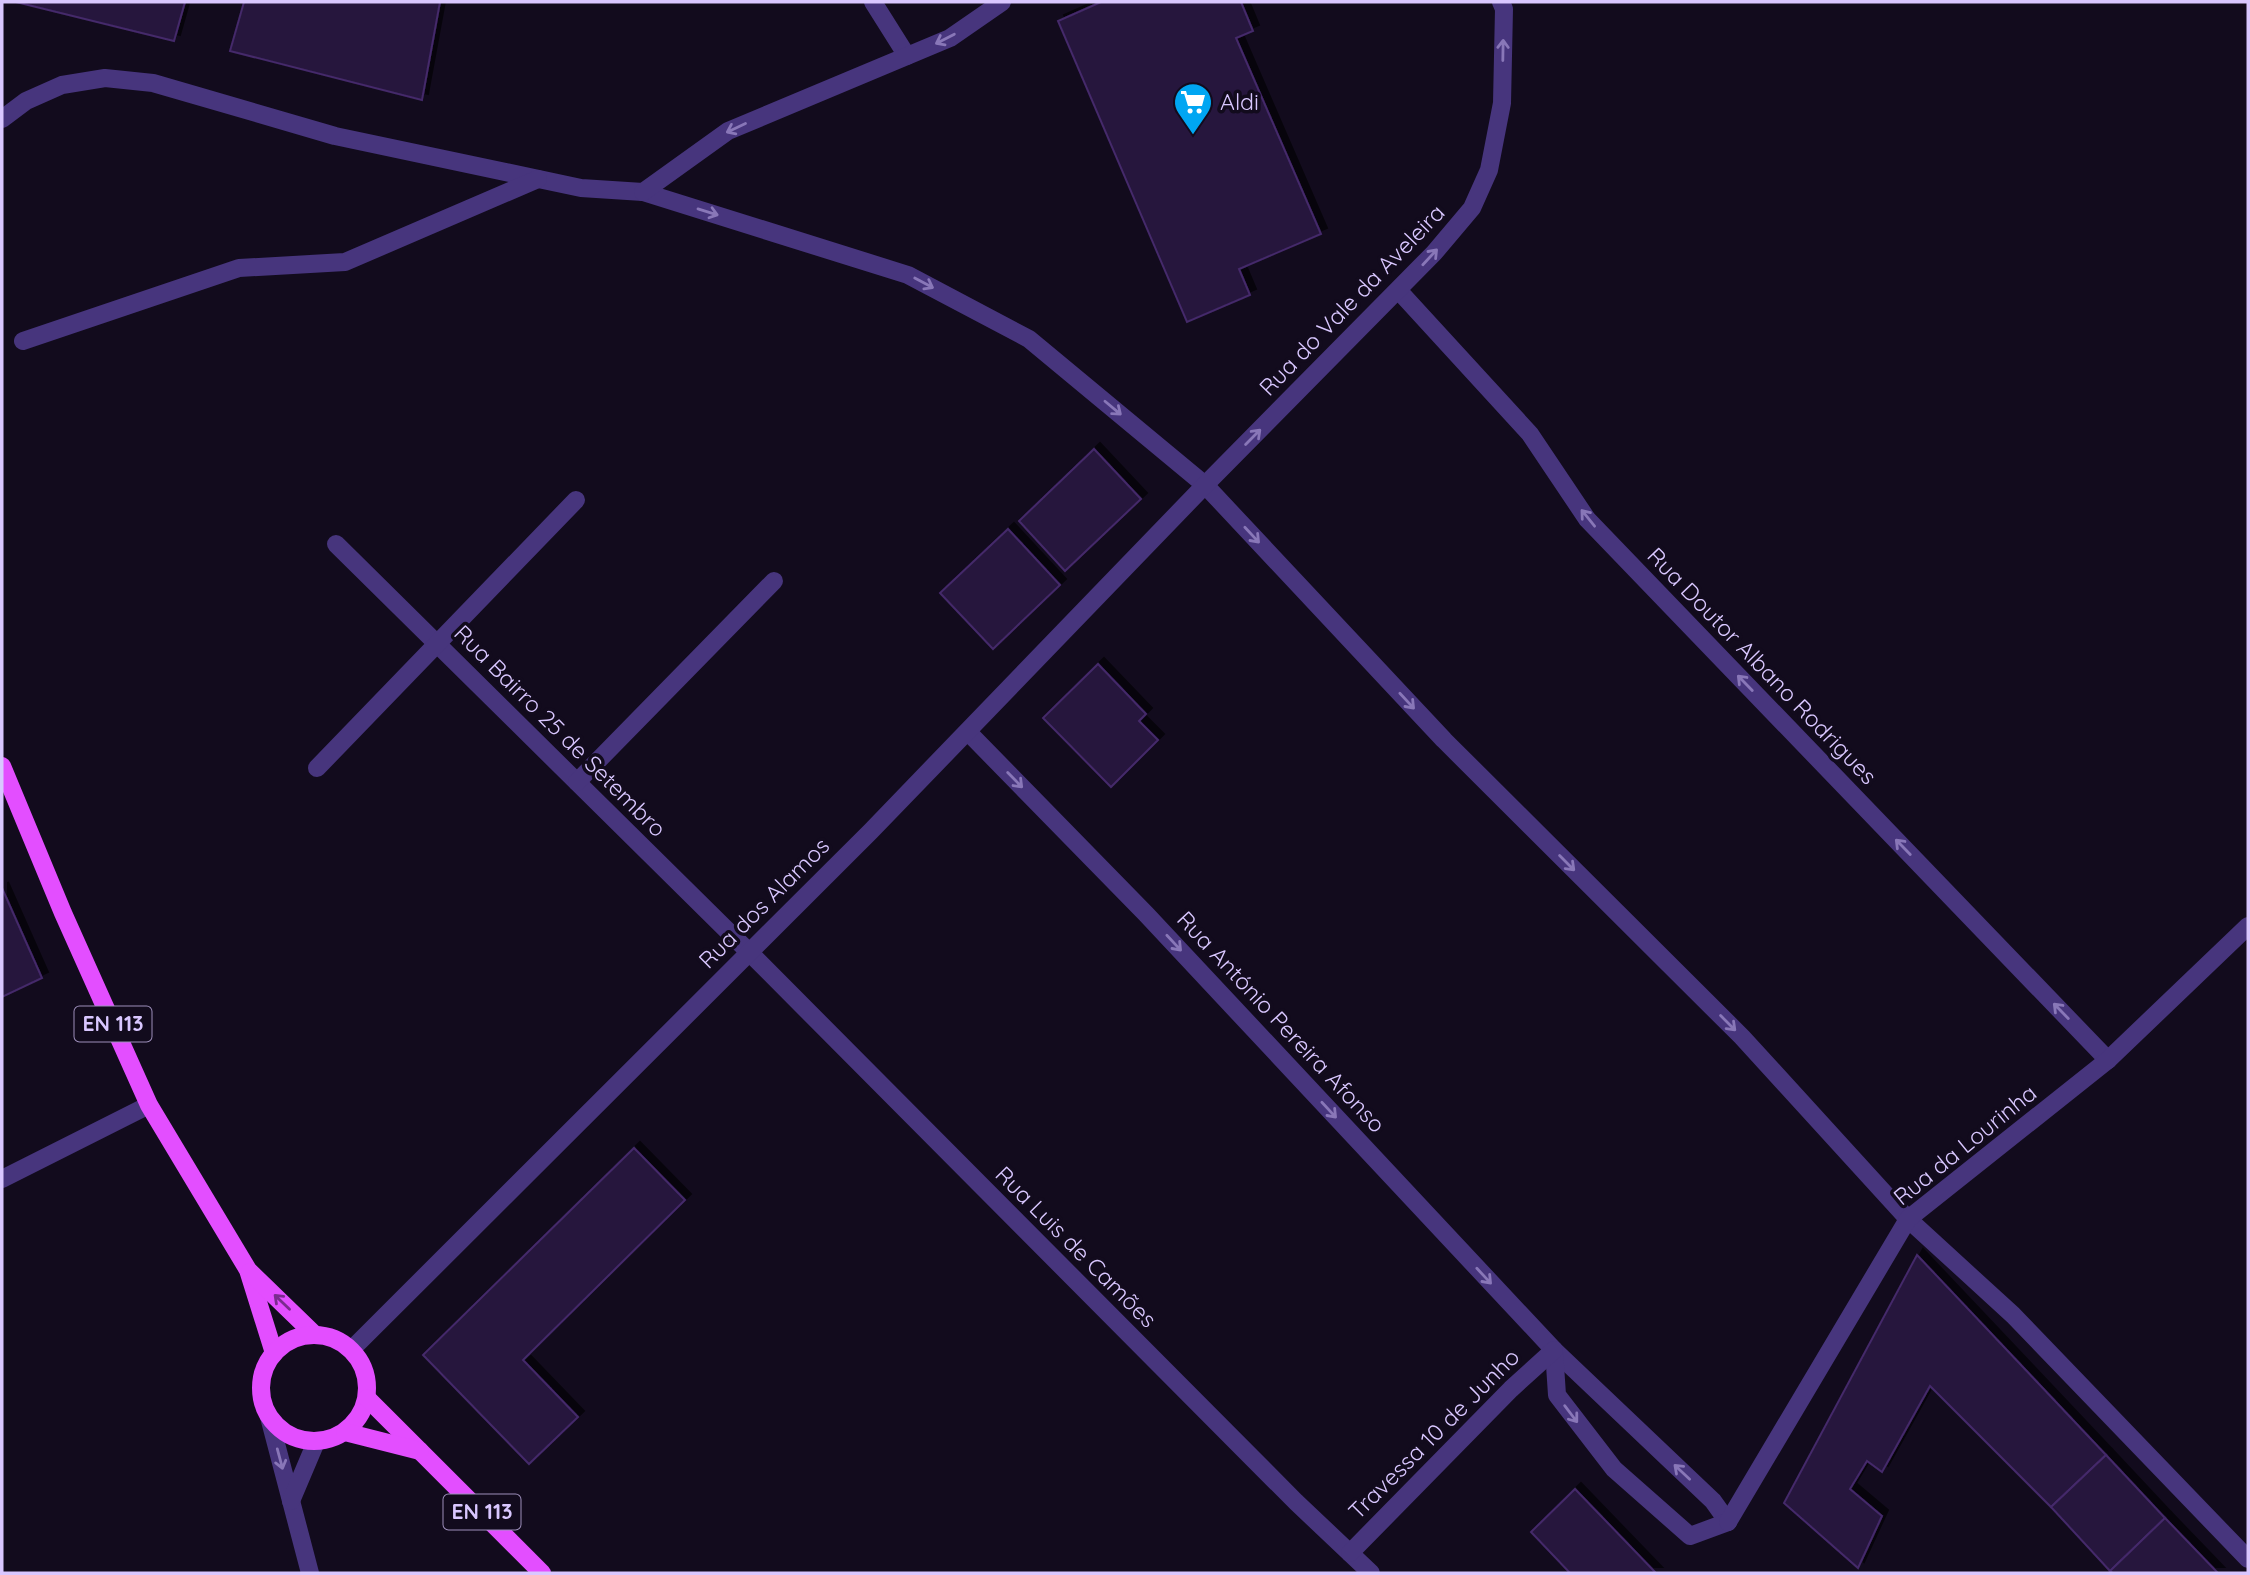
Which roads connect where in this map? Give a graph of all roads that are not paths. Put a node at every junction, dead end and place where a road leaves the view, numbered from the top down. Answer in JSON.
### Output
{"nodes":[{"id":1,"x":873,"y":2,"type":"edge"},
{"id":2,"x":1002,"y":2,"type":"edge"},
{"id":3,"x":1501,"y":2,"type":"edge"},
{"id":4,"x":907,"y":57,"type":"junction"},
{"id":5,"x":2,"y":119,"type":"edge"},
{"id":6,"x":538,"y":179,"type":"junction"},
{"id":7,"x":643,"y":192,"type":"junction"},
{"id":8,"x":1399,"y":290,"type":"junction"},
{"id":9,"x":23,"y":341,"type":"dead end"},
{"id":10,"x":1205,"y":485,"type":"junction"},
{"id":11,"x":576,"y":500,"type":"dead end"},
{"id":12,"x":336,"y":544,"type":"dead end"},
{"id":13,"x":774,"y":581,"type":"dead end"},
{"id":14,"x":436,"y":643,"type":"junction"},
{"id":15,"x":968,"y":732,"type":"junction"},
{"id":16,"x":2,"y":766,"type":"edge"},
{"id":17,"x":317,"y":768,"type":"dead end"},
{"id":18,"x":577,"y":782,"type":"junction"},
{"id":19,"x":2248,"y":926,"type":"edge"},
{"id":20,"x":748,"y":952,"type":"junction"},
{"id":21,"x":2108,"y":1060,"type":"junction"},
{"id":22,"x":149,"y":1105,"type":"junction"},
{"id":23,"x":2,"y":1179,"type":"edge"},
{"id":24,"x":1908,"y":1219,"type":"junction"},
{"id":25,"x":248,"y":1270,"type":"junction"},
{"id":26,"x":315,"y":1335,"type":"junction"},
{"id":27,"x":351,"y":1350,"type":"junction"},
{"id":28,"x":1554,"y":1350,"type":"junction"},
{"id":29,"x":274,"y":1353,"type":"junction"},
{"id":30,"x":367,"y":1398,"type":"junction"},
{"id":31,"x":269,"y":1417,"type":"junction"},
{"id":32,"x":345,"y":1432,"type":"junction"},
{"id":33,"x":316,"y":1442,"type":"junction"},
{"id":34,"x":421,"y":1452,"type":"junction"},
{"id":35,"x":291,"y":1501,"type":"junction"},
{"id":36,"x":1728,"y":1522,"type":"junction"},
{"id":37,"x":1350,"y":1553,"type":"junction"},
{"id":38,"x":2248,"y":1559,"type":"edge"},
{"id":39,"x":310,"y":1573,"type":"edge"},
{"id":40,"x":542,"y":1573,"type":"edge"},
{"id":41,"x":1371,"y":1573,"type":"edge"}],
"edges":[{"from":1,"to":4,"type":"street"},
{"from":2,"to":4,"type":"street","one_way":true},
{"from":8,"to":3,"type":"street","name":"Rua do Vale da Aveleira","one_way":true},
{"from":4,"to":7,"type":"street","one_way":true},
{"from":5,"to":6,"type":"street"},
{"from":6,"to":7,"type":"street"},
{"from":6,"to":9,"type":"street"},
{"from":7,"to":10,"type":"street","one_way":true},
{"from":10,"to":8,"type":"street","name":"Rua do Vale da Aveleira","one_way":true},
{"from":21,"to":8,"type":"street","name":"Rua Doutor Albano Rodrigues","one_way":true},
{"from":10,"to":15,"type":"street","name":"Rua dos Alamos"},
{"from":10,"to":24,"type":"street","one_way":true},
{"from":11,"to":14,"type":"street"},
{"from":12,"to":14,"type":"street","name":"Rua Bairro 25 de Setembro"},
{"from":13,"to":18,"type":"street"},
{"from":14,"to":17,"type":"street"},
{"from":14,"to":18,"type":"street","name":"Rua Bairro 25 de Setembro"},
{"from":15,"to":20,"type":"street","name":"Rua dos Alamos"},
{"from":15,"to":28,"type":"street","name":"Rua António Pereira Afonso","one_way":true},
{"from":16,"to":22,"type":"main road","number":"EN 113"},
{"from":18,"to":20,"type":"street","name":"Rua Bairro 25 de Setembro"},
{"from":19,"to":21,"type":"street","name":"Rua da Lourinha"},
{"from":20,"to":27,"type":"street","name":"Rua dos Alamos"},
{"from":20,"to":37,"type":"street","name":"Rua Luis de Camões"},
{"from":21,"to":24,"type":"street","name":"Rua da Lourinha"},
{"from":22,"to":23,"type":"street"},
{"from":22,"to":25,"type":"main road","number":"EN 113"},
{"from":24,"to":36,"type":"street","name":"Rua da Lourinha"},
{"from":24,"to":38,"type":"street"},
{"from":26,"to":25,"type":"main road","number":"EN 113","one_way":true},
{"from":25,"to":29,"type":"main road","number":"EN 113"},
{"from":26,"to":27,"type":"main road","number":"EN 113"},
{"from":26,"to":29,"type":"main road"},
{"from":27,"to":30,"type":"main road"},
{"from":36,"to":28,"type":"street","name":"Rua António Pereira Afonso","one_way":true},
{"from":28,"to":36,"type":"street","one_way":true},
{"from":28,"to":37,"type":"street","name":"Travessa 10 de Junho"},
{"from":29,"to":31,"type":"main road"},
{"from":30,"to":32,"type":"main road"},
{"from":30,"to":34,"type":"main road","number":"EN 113"},
{"from":31,"to":33,"type":"main road"},
{"from":31,"to":35,"type":"street","one_way":true},
{"from":32,"to":33,"type":"main road"},
{"from":32,"to":34,"type":"main road"},
{"from":33,"to":35,"type":"street"},
{"from":34,"to":40,"type":"main road","number":"EN 113"},
{"from":35,"to":39,"type":"street"},
{"from":37,"to":41,"type":"street","name":"Rua Luis de Camões"}]}
